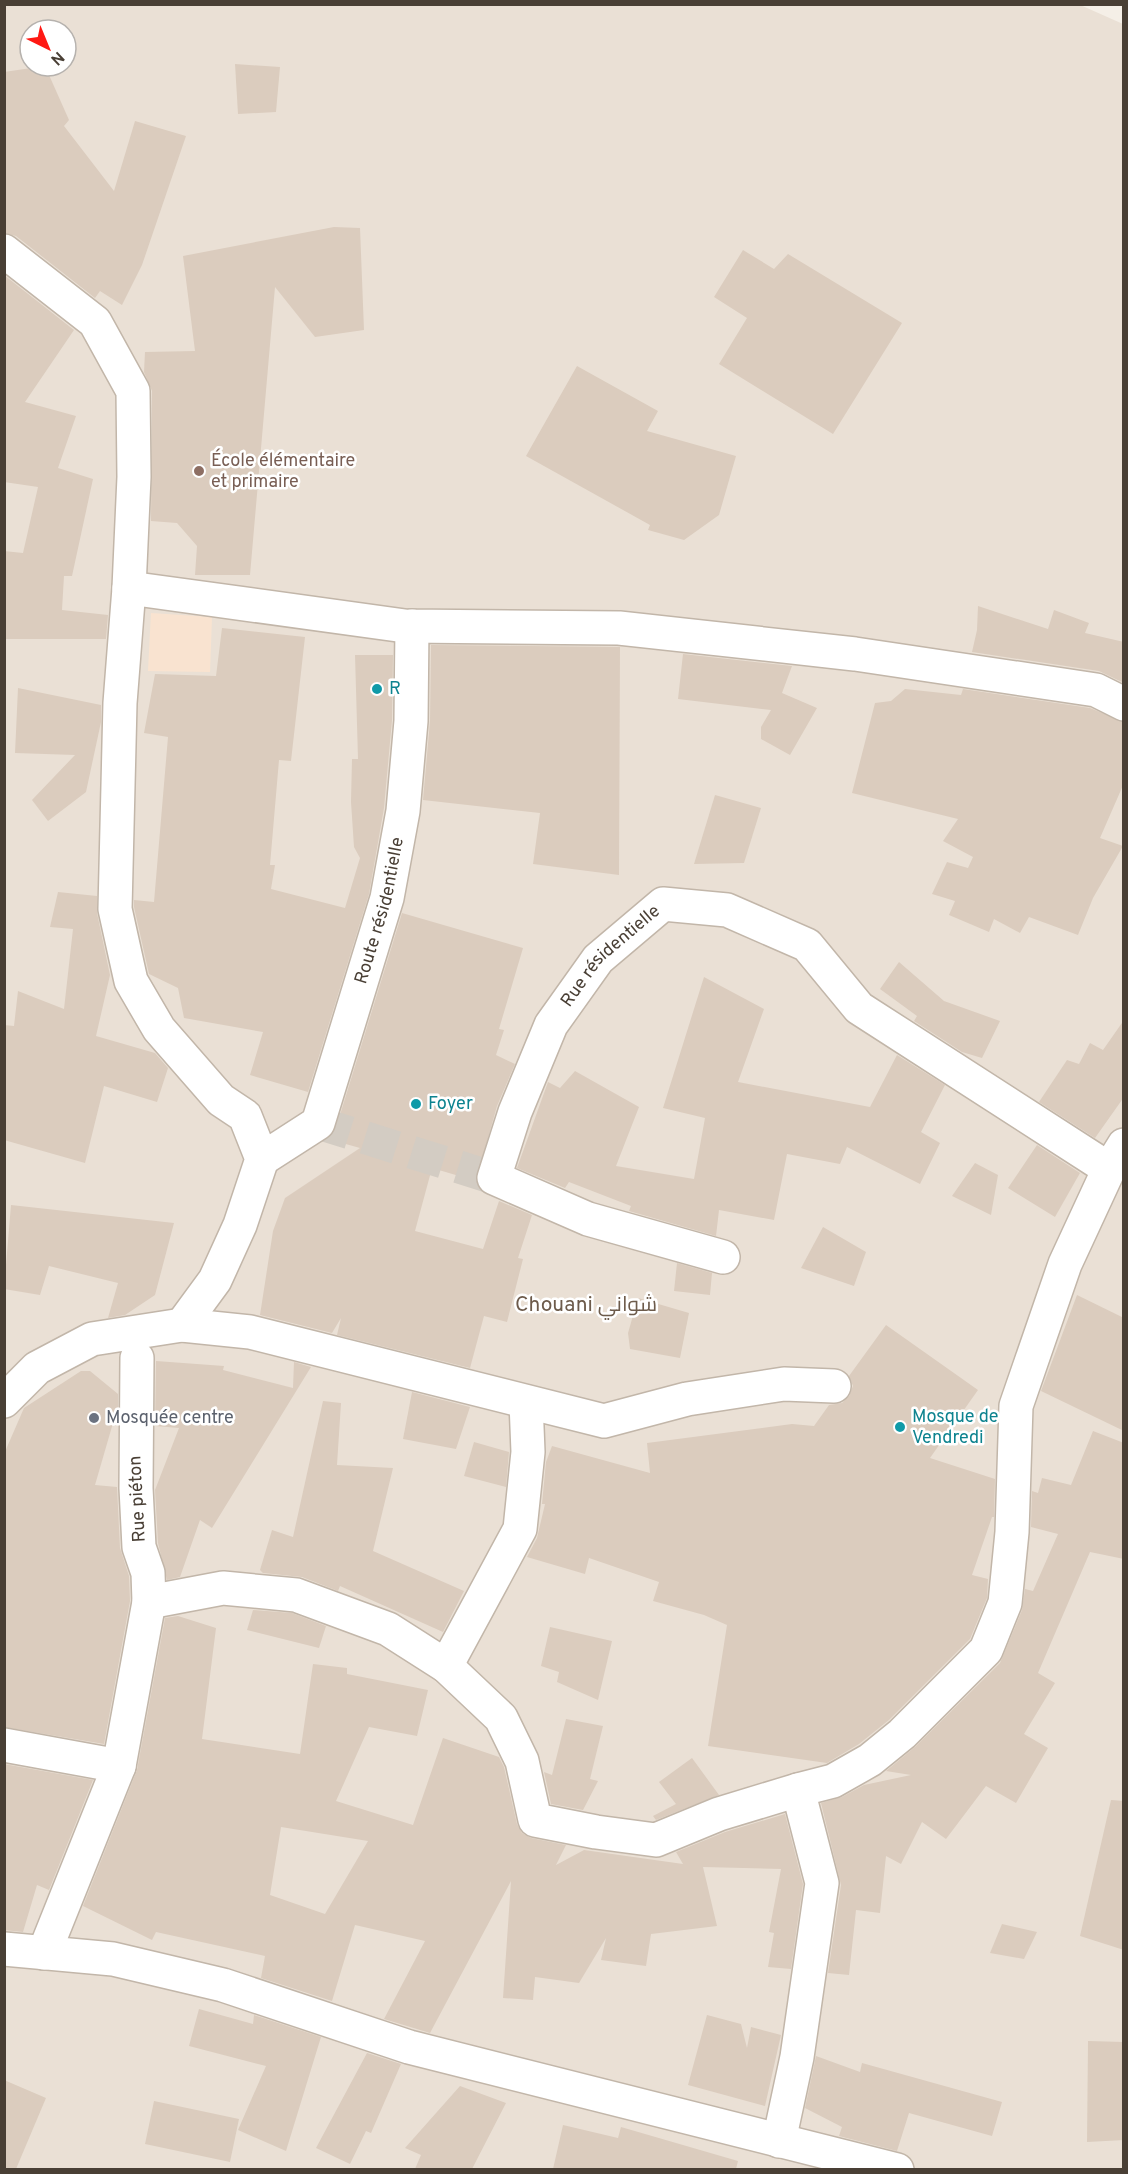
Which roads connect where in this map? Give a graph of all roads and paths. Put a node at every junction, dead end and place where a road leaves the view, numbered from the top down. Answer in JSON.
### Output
{"nodes":[{"id":1,"x":4,"y":251,"type":"edge"},
{"id":2,"x":129,"y":588,"type":"junction"},
{"id":3,"x":412,"y":626,"type":"junction"},
{"id":4,"x":1124,"y":704,"type":"edge"},
{"id":5,"x":1116,"y":1157,"type":"edge"},
{"id":6,"x":262,"y":1159,"type":"junction"},
{"id":7,"x":723,"y":1257,"type":"dead end"},
{"id":8,"x":182,"y":1325,"type":"junction"},
{"id":9,"x":137,"y":1358,"type":"dead end"},
{"id":10,"x":834,"y":1386,"type":"dead end"},
{"id":11,"x":4,"y":1401,"type":"edge"},
{"id":12,"x":526,"y":1402,"type":"junction"},
{"id":13,"x":149,"y":1602,"type":"junction"},
{"id":14,"x":446,"y":1666,"type":"junction"},
{"id":15,"x":4,"y":1745,"type":"edge"},
{"id":16,"x":118,"y":1766,"type":"junction"},
{"id":17,"x":798,"y":1790,"type":"junction"},
{"id":18,"x":4,"y":1949,"type":"edge"},
{"id":19,"x":44,"y":1953,"type":"junction"},
{"id":20,"x":778,"y":2141,"type":"junction"},
{"id":21,"x":897,"y":2169,"type":"edge"}],
"edges":[{"from":1,"to":2,"type":"street"},
{"from":2,"to":3,"type":"street"},
{"from":2,"to":6,"type":"street"},
{"from":3,"to":4,"type":"street"},
{"from":3,"to":6,"type":"street","name":"Route résidentielle"},
{"from":5,"to":7,"type":"street","name":"Rue résidentielle"},
{"from":5,"to":17,"type":"street"},
{"from":6,"to":8,"type":"street"},
{"from":8,"to":11,"type":"street"},
{"from":8,"to":12,"type":"street"},
{"from":9,"to":13,"type":"street","name":"Rue piéton"},
{"from":10,"to":12,"type":"street"},
{"from":12,"to":14,"type":"street"},
{"from":13,"to":14,"type":"street"},
{"from":13,"to":16,"type":"street","name":"Rue piéton"},
{"from":14,"to":17,"type":"street"},
{"from":15,"to":16,"type":"street"},
{"from":16,"to":19,"type":"street","name":"Rue piéton"},
{"from":17,"to":20,"type":"street"},
{"from":18,"to":19,"type":"street"},
{"from":19,"to":20,"type":"street"},
{"from":20,"to":21,"type":"street"}]}
